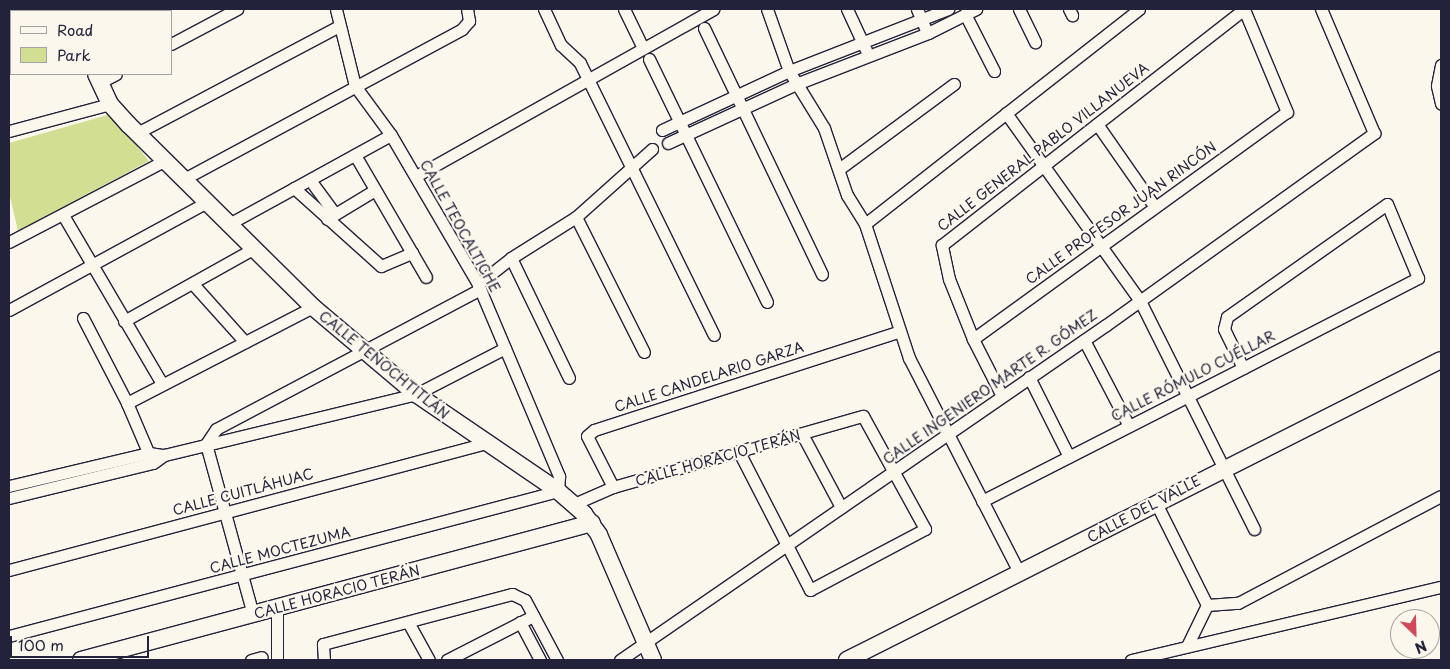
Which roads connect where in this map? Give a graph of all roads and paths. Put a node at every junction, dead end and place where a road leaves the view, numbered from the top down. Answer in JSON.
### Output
{"nodes":[{"id":1,"x":237,"y":9,"type":"edge"},
{"id":2,"x":348,"y":9,"type":"edge"},
{"id":3,"x":544,"y":9,"type":"edge"},
{"id":4,"x":624,"y":9,"type":"edge"},
{"id":5,"x":767,"y":9,"type":"edge"},
{"id":6,"x":847,"y":9,"type":"edge"},
{"id":7,"x":916,"y":9,"type":"edge"},
{"id":8,"x":948,"y":9,"type":"edge"},
{"id":9,"x":976,"y":9,"type":"edge"},
{"id":10,"x":1019,"y":9,"type":"edge"},
{"id":11,"x":1139,"y":9,"type":"edge"},
{"id":12,"x":1244,"y":9,"type":"edge"},
{"id":13,"x":1321,"y":9,"type":"edge"},
{"id":14,"x":707,"y":10,"type":"edge"},
{"id":15,"x":965,"y":14,"type":"junction"},
{"id":16,"x":468,"y":15,"type":"edge"},
{"id":17,"x":337,"y":16,"type":"edge"},
{"id":18,"x":922,"y":21,"type":"junction"},
{"id":19,"x":704,"y":28,"type":"dead end"},
{"id":20,"x":928,"y":33,"type":"junction"},
{"id":21,"x":1035,"y":42,"type":"dead end"},
{"id":22,"x":172,"y":43,"type":"edge"},
{"id":23,"x":863,"y":44,"type":"junction"},
{"id":24,"x":642,"y":46,"type":"junction"},
{"id":25,"x":868,"y":56,"type":"junction"},
{"id":26,"x":649,"y":59,"type":"dead end"},
{"id":27,"x":1441,"y":65,"type":"edge"},
{"id":28,"x":789,"y":71,"type":"junction"},
{"id":29,"x":994,"y":71,"type":"dead end"},
{"id":30,"x":111,"y":75,"type":"edge"},
{"id":31,"x":586,"y":77,"type":"junction"},
{"id":32,"x":97,"y":78,"type":"edge"},
{"id":33,"x":796,"y":84,"type":"junction"},
{"id":34,"x":954,"y":84,"type":"dead end"},
{"id":35,"x":356,"y":86,"type":"junction"},
{"id":36,"x":736,"y":96,"type":"junction"},
{"id":37,"x":110,"y":104,"type":"junction"},
{"id":38,"x":1441,"y":104,"type":"edge"},
{"id":39,"x":742,"y":109,"type":"junction"},
{"id":40,"x":1006,"y":113,"type":"junction"},
{"id":41,"x":679,"y":122,"type":"junction"},
{"id":42,"x":1097,"y":124,"type":"junction"},
{"id":43,"x":662,"y":130,"type":"dead end"},
{"id":44,"x":9,"y":131,"type":"edge"},
{"id":45,"x":137,"y":132,"type":"junction"},
{"id":46,"x":686,"y":135,"type":"junction"},
{"id":47,"x":391,"y":136,"type":"junction"},
{"id":48,"x":668,"y":143,"type":"dead end"},
{"id":49,"x":652,"y":149,"type":"dead end"},
{"id":50,"x":355,"y":155,"type":"junction"},
{"id":51,"x":164,"y":160,"type":"junction"},
{"id":52,"x":633,"y":166,"type":"junction"},
{"id":53,"x":1043,"y":166,"type":"junction"},
{"id":54,"x":839,"y":169,"type":"junction"},
{"id":55,"x":416,"y":176,"type":"junction"},
{"id":56,"x":182,"y":180,"type":"junction"},
{"id":57,"x":310,"y":180,"type":"junction"},
{"id":58,"x":294,"y":188,"type":"junction"},
{"id":59,"x":375,"y":190,"type":"junction"},
{"id":60,"x":205,"y":203,"type":"junction"},
{"id":61,"x":1155,"y":207,"type":"junction"},
{"id":62,"x":63,"y":215,"type":"junction"},
{"id":63,"x":331,"y":216,"type":"junction"},
{"id":64,"x":576,"y":217,"type":"junction"},
{"id":65,"x":865,"y":224,"type":"junction"},
{"id":66,"x":227,"y":225,"type":"junction"},
{"id":67,"x":9,"y":242,"type":"edge"},
{"id":68,"x":1100,"y":246,"type":"junction"},
{"id":69,"x":252,"y":250,"type":"junction"},
{"id":70,"x":412,"y":253,"type":"junction"},
{"id":71,"x":511,"y":258,"type":"junction"},
{"id":72,"x":93,"y":267,"type":"junction"},
{"id":73,"x":822,"y":274,"type":"dead end"},
{"id":74,"x":426,"y":277,"type":"dead end"},
{"id":75,"x":193,"y":284,"type":"junction"},
{"id":76,"x":479,"y":287,"type":"junction"},
{"id":77,"x":1140,"y":301,"type":"junction"},
{"id":78,"x":767,"y":302,"type":"dead end"},
{"id":79,"x":313,"y":307,"type":"junction"},
{"id":80,"x":9,"y":310,"type":"edge"},
{"id":81,"x":82,"y":318,"type":"dead end"},
{"id":82,"x":124,"y":321,"type":"junction"},
{"id":83,"x":898,"y":332,"type":"junction"},
{"id":84,"x":714,"y":335,"type":"dead end"},
{"id":85,"x":973,"y":339,"type":"junction"},
{"id":86,"x":1084,"y":340,"type":"junction"},
{"id":87,"x":245,"y":342,"type":"junction"},
{"id":88,"x":505,"y":348,"type":"junction"},
{"id":89,"x":366,"y":352,"type":"junction"},
{"id":90,"x":644,"y":352,"type":"dead end"},
{"id":91,"x":1441,"y":360,"type":"edge"},
{"id":92,"x":1243,"y":368,"type":"junction"},
{"id":93,"x":569,"y":378,"type":"dead end"},
{"id":94,"x":1029,"y":378,"type":"junction"},
{"id":95,"x":162,"y":384,"type":"junction"},
{"id":96,"x":416,"y":394,"type":"junction"},
{"id":97,"x":1002,"y":396,"type":"junction"},
{"id":98,"x":1186,"y":397,"type":"junction"},
{"id":99,"x":127,"y":402,"type":"junction"},
{"id":100,"x":1129,"y":426,"type":"junction"},
{"id":101,"x":802,"y":434,"type":"junction"},
{"id":102,"x":947,"y":434,"type":"junction"},
{"id":103,"x":485,"y":443,"type":"junction"},
{"id":104,"x":206,"y":444,"type":"junction"},
{"id":105,"x":739,"y":452,"type":"junction"},
{"id":106,"x":1068,"y":457,"type":"junction"},
{"id":107,"x":151,"y":458,"type":"junction"},
{"id":108,"x":1223,"y":468,"type":"junction"},
{"id":109,"x":896,"y":470,"type":"junction"},
{"id":110,"x":9,"y":486,"type":"edge"},
{"id":111,"x":614,"y":487,"type":"junction"},
{"id":112,"x":558,"y":491,"type":"junction"},
{"id":113,"x":1441,"y":496,"type":"edge"},
{"id":114,"x":9,"y":498,"type":"edge"},
{"id":115,"x":982,"y":501,"type":"junction"},
{"id":116,"x":1156,"y":503,"type":"junction"},
{"id":117,"x":574,"y":504,"type":"junction"},
{"id":118,"x":841,"y":507,"type":"junction"},
{"id":119,"x":225,"y":513,"type":"junction"},
{"id":120,"x":592,"y":523,"type":"junction"},
{"id":121,"x":1254,"y":529,"type":"dead end"},
{"id":122,"x":787,"y":544,"type":"junction"},
{"id":123,"x":9,"y":570,"type":"edge"},
{"id":124,"x":1020,"y":574,"type":"junction"},
{"id":125,"x":242,"y":576,"type":"junction"},
{"id":126,"x":1441,"y":587,"type":"edge"},
{"id":127,"x":1207,"y":606,"type":"junction"},
{"id":128,"x":277,"y":608,"type":"junction"},
{"id":129,"x":253,"y":615,"type":"junction"},
{"id":130,"x":533,"y":616,"type":"junction"},
{"id":131,"x":408,"y":622,"type":"junction"},
{"id":132,"x":520,"y":622,"type":"junction"},
{"id":133,"x":9,"y":636,"type":"edge"},
{"id":134,"x":646,"y":644,"type":"junction"},
{"id":135,"x":1187,"y":646,"type":"junction"},
{"id":136,"x":81,"y":660,"type":"edge"},
{"id":137,"x":277,"y":660,"type":"edge"},
{"id":138,"x":324,"y":660,"type":"edge"},
{"id":139,"x":429,"y":660,"type":"edge"},
{"id":140,"x":447,"y":660,"type":"edge"},
{"id":141,"x":540,"y":660,"type":"edge"},
{"id":142,"x":556,"y":660,"type":"edge"},
{"id":143,"x":620,"y":660,"type":"edge"},
{"id":144,"x":654,"y":660,"type":"edge"},
{"id":145,"x":847,"y":660,"type":"edge"},
{"id":146,"x":1131,"y":660,"type":"edge"}],
"edges":[{"from":1,"to":22,"type":"street"},
{"from":2,"to":17,"type":"street"},
{"from":3,"to":31,"type":"street"},
{"from":4,"to":24,"type":"street"},
{"from":5,"to":28,"type":"street"},
{"from":6,"to":23,"type":"street"},
{"from":7,"to":18,"type":"street"},
{"from":8,"to":18,"type":"street"},
{"from":9,"to":15,"type":"street"},
{"from":10,"to":21,"type":"street"},
{"from":11,"to":40,"type":"street"},
{"from":12,"to":42,"type":"street","name":"CALLE GENERAL PABLO VILLANUEVA"},
{"from":12,"to":61,"type":"street","name":"CALLE PROFESOR JUAN RINCÓN"},
{"from":13,"to":77,"type":"street","name":"CALLE INGENIERO MARTE R. GÓMEZ"},
{"from":14,"to":24,"type":"street"},
{"from":15,"to":20,"type":"street"},
{"from":15,"to":29,"type":"street"},
{"from":16,"to":35,"type":"street"},
{"from":17,"to":35,"type":"street","name":"CALLE TEOCALTICHE"},
{"from":17,"to":45,"type":"street"},
{"from":18,"to":20,"type":"street"},
{"from":18,"to":23,"type":"street"},
{"from":19,"to":36,"type":"street"},
{"from":20,"to":25,"type":"street"},
{"from":23,"to":25,"type":"street"},
{"from":23,"to":28,"type":"street"},
{"from":24,"to":31,"type":"street"},
{"from":25,"to":33,"type":"street"},
{"from":26,"to":41,"type":"street"},
{"from":27,"to":38,"type":"street"},
{"from":28,"to":33,"type":"street"},
{"from":28,"to":36,"type":"street"},
{"from":30,"to":32,"type":"street"},
{"from":31,"to":52,"type":"street"},
{"from":31,"to":55,"type":"street"},
{"from":32,"to":37,"type":"street","name":"CALLE TENOCHTITLÁN"},
{"from":33,"to":39,"type":"street"},
{"from":33,"to":54,"type":"street"},
{"from":34,"to":54,"type":"street"},
{"from":35,"to":47,"type":"street","name":"CALLE TEOCALTICHE"},
{"from":35,"to":56,"type":"street"},
{"from":36,"to":39,"type":"street"},
{"from":36,"to":41,"type":"street"},
{"from":37,"to":44,"type":"street"},
{"from":37,"to":45,"type":"street","name":"CALLE TENOCHTITLÁN"},
{"from":39,"to":46,"type":"street"},
{"from":39,"to":73,"type":"street"},
{"from":40,"to":53,"type":"street"},
{"from":40,"to":65,"type":"street"},
{"from":41,"to":43,"type":"street"},
{"from":41,"to":46,"type":"street"},
{"from":42,"to":53,"type":"street","name":"CALLE GENERAL PABLO VILLANUEVA"},
{"from":42,"to":61,"type":"street"},
{"from":45,"to":51,"type":"street","name":"CALLE TENOCHTITLÁN"},
{"from":46,"to":48,"type":"street"},
{"from":46,"to":78,"type":"street"},
{"from":47,"to":50,"type":"street"},
{"from":47,"to":55,"type":"street","name":"CALLE TEOCALTICHE"},
{"from":49,"to":52,"type":"street"},
{"from":50,"to":57,"type":"street"},
{"from":50,"to":59,"type":"street"},
{"from":51,"to":56,"type":"street","name":"CALLE TENOCHTITLÁN"},
{"from":51,"to":62,"type":"street"},
{"from":52,"to":64,"type":"street"},
{"from":52,"to":84,"type":"street"},
{"from":53,"to":68,"type":"street"},
{"from":53,"to":85,"type":"street","name":"CALLE GENERAL PABLO VILLANUEVA"},
{"from":54,"to":65,"type":"street"},
{"from":55,"to":76,"type":"street","name":"CALLE TEOCALTICHE"},
{"from":56,"to":60,"type":"street","name":"CALLE TENOCHTITLÁN"},
{"from":57,"to":58,"type":"street"},
{"from":57,"to":63,"type":"street"},
{"from":58,"to":63,"type":"street"},
{"from":58,"to":66,"type":"street"},
{"from":59,"to":63,"type":"street"},
{"from":59,"to":70,"type":"street"},
{"from":60,"to":66,"type":"street","name":"CALLE TENOCHTITLÁN"},
{"from":60,"to":72,"type":"street"},
{"from":61,"to":68,"type":"street","name":"CALLE PROFESOR JUAN RINCÓN"},
{"from":62,"to":67,"type":"street"},
{"from":62,"to":72,"type":"street"},
{"from":63,"to":70,"type":"street"},
{"from":64,"to":71,"type":"street"},
{"from":64,"to":90,"type":"street"},
{"from":65,"to":83,"type":"street"},
{"from":66,"to":69,"type":"street","name":"CALLE TENOCHTITLÁN"},
{"from":68,"to":77,"type":"street"},
{"from":68,"to":85,"type":"street","name":"CALLE PROFESOR JUAN RINCÓN"},
{"from":69,"to":75,"type":"street"},
{"from":69,"to":79,"type":"street","name":"CALLE TENOCHTITLÁN"},
{"from":70,"to":74,"type":"street"},
{"from":71,"to":76,"type":"street"},
{"from":71,"to":93,"type":"street"},
{"from":72,"to":80,"type":"street"},
{"from":72,"to":82,"type":"street"},
{"from":75,"to":82,"type":"street"},
{"from":75,"to":87,"type":"street"},
{"from":76,"to":88,"type":"street","name":"CALLE TEOCALTICHE"},
{"from":76,"to":89,"type":"street"},
{"from":77,"to":86,"type":"street","name":"CALLE INGENIERO MARTE R. GÓMEZ"},
{"from":77,"to":98,"type":"street"},
{"from":79,"to":87,"type":"street"},
{"from":79,"to":89,"type":"street","name":"CALLE TENOCHTITLÁN"},
{"from":81,"to":99,"type":"street"},
{"from":82,"to":95,"type":"street"},
{"from":83,"to":102,"type":"street"},
{"from":83,"to":111,"type":"street","name":"CALLE CANDELARIO GARZA"},
{"from":85,"to":97,"type":"street","name":"CALLE GENERAL PABLO VILLANUEVA"},
{"from":86,"to":94,"type":"street","name":"CALLE INGENIERO MARTE R. GÓMEZ"},
{"from":86,"to":100,"type":"street"},
{"from":87,"to":95,"type":"street"},
{"from":88,"to":96,"type":"street"},
{"from":88,"to":112,"type":"street","name":"CALLE TEOCALTICHE"},
{"from":89,"to":96,"type":"street","name":"CALLE TENOCHTITLÁN"},
{"from":89,"to":104,"type":"street"},
{"from":91,"to":108,"type":"street","name":"CALLE DEL VALLE"},
{"from":92,"to":92,"type":"street","name":"CALLE RÓMULO CUÉLLAR"},
{"from":92,"to":98,"type":"street","name":"CALLE RÓMULO CUÉLLAR"},
{"from":94,"to":97,"type":"street","name":"CALLE INGENIERO MARTE R. GÓMEZ"},
{"from":94,"to":106,"type":"street"},
{"from":95,"to":99,"type":"street"},
{"from":96,"to":103,"type":"street","name":"CALLE TENOCHTITLÁN"},
{"from":96,"to":104,"type":"street"},
{"from":97,"to":102,"type":"street","name":"CALLE INGENIERO MARTE R. GÓMEZ"},
{"from":98,"to":100,"type":"street","name":"CALLE RÓMULO CUÉLLAR"},
{"from":98,"to":108,"type":"street"},
{"from":99,"to":107,"type":"street"},
{"from":100,"to":106,"type":"street","name":"CALLE RÓMULO CUÉLLAR"},
{"from":101,"to":105,"type":"street","name":"CALLE HORACIO TERÁN"},
{"from":101,"to":109,"type":"street","name":"CALLE HORACIO TERÁN"},
{"from":101,"to":118,"type":"street"},
{"from":102,"to":109,"type":"street","name":"CALLE INGENIERO MARTE R. GÓMEZ"},
{"from":102,"to":115,"type":"street"},
{"from":103,"to":112,"type":"street","name":"CALLE TENOCHTITLÁN"},
{"from":103,"to":119,"type":"street","name":"CALLE CUITLÁHUAC"},
{"from":104,"to":107,"type":"street"},
{"from":104,"to":119,"type":"street"},
{"from":105,"to":111,"type":"street","name":"CALLE HORACIO TERÁN"},
{"from":105,"to":122,"type":"street"},
{"from":106,"to":115,"type":"street","name":"CALLE RÓMULO CUÉLLAR"},
{"from":107,"to":110,"type":"street"},
{"from":107,"to":114,"type":"street"},
{"from":108,"to":116,"type":"street","name":"CALLE DEL VALLE"},
{"from":108,"to":121,"type":"street"},
{"from":109,"to":118,"type":"street","name":"CALLE INGENIERO MARTE R. GÓMEZ"},
{"from":109,"to":122,"type":"street"},
{"from":111,"to":117,"type":"street","name":"CALLE HORACIO TERÁN"},
{"from":112,"to":117,"type":"street","name":"CALLE TENOCHTITLÁN"},
{"from":112,"to":125,"type":"street","name":"CALLE MOCTEZUMA"},
{"from":113,"to":127,"type":"street"},
{"from":115,"to":124,"type":"street"},
{"from":116,"to":124,"type":"street","name":"CALLE DEL VALLE"},
{"from":116,"to":127,"type":"street"},
{"from":117,"to":120,"type":"street","name":"CALLE TENOCHTITLÁN"},
{"from":118,"to":122,"type":"street","name":"CALLE INGENIERO MARTE R. GÓMEZ"},
{"from":119,"to":123,"type":"street","name":"CALLE CUITLÁHUAC"},
{"from":119,"to":125,"type":"street"},
{"from":120,"to":128,"type":"street","name":"CALLE HORACIO TERÁN"},
{"from":120,"to":134,"type":"street","name":"CALLE TENOCHTITLÁN"},
{"from":122,"to":134,"type":"street","name":"CALLE INGENIERO MARTE R. GÓMEZ"},
{"from":124,"to":145,"type":"street","name":"CALLE DEL VALLE"},
{"from":125,"to":129,"type":"street"},
{"from":125,"to":133,"type":"street","name":"CALLE MOCTEZUMA"},
{"from":126,"to":135,"type":"street"},
{"from":127,"to":135,"type":"street"},
{"from":128,"to":129,"type":"street","name":"CALLE HORACIO TERÁN"},
{"from":128,"to":137,"type":"street"},
{"from":129,"to":136,"type":"street","name":"CALLE HORACIO TERÁN"},
{"from":130,"to":131,"type":"street"},
{"from":130,"to":132,"type":"street"},
{"from":130,"to":142,"type":"street"},
{"from":131,"to":138,"type":"street"},
{"from":131,"to":139,"type":"street"},
{"from":132,"to":140,"type":"street"},
{"from":132,"to":141,"type":"street"},
{"from":134,"to":143,"type":"street","name":"CALLE INGENIERO MARTE R. GÓMEZ"},
{"from":134,"to":144,"type":"street","name":"CALLE TENOCHTITLÁN"},
{"from":135,"to":146,"type":"street"}]}
